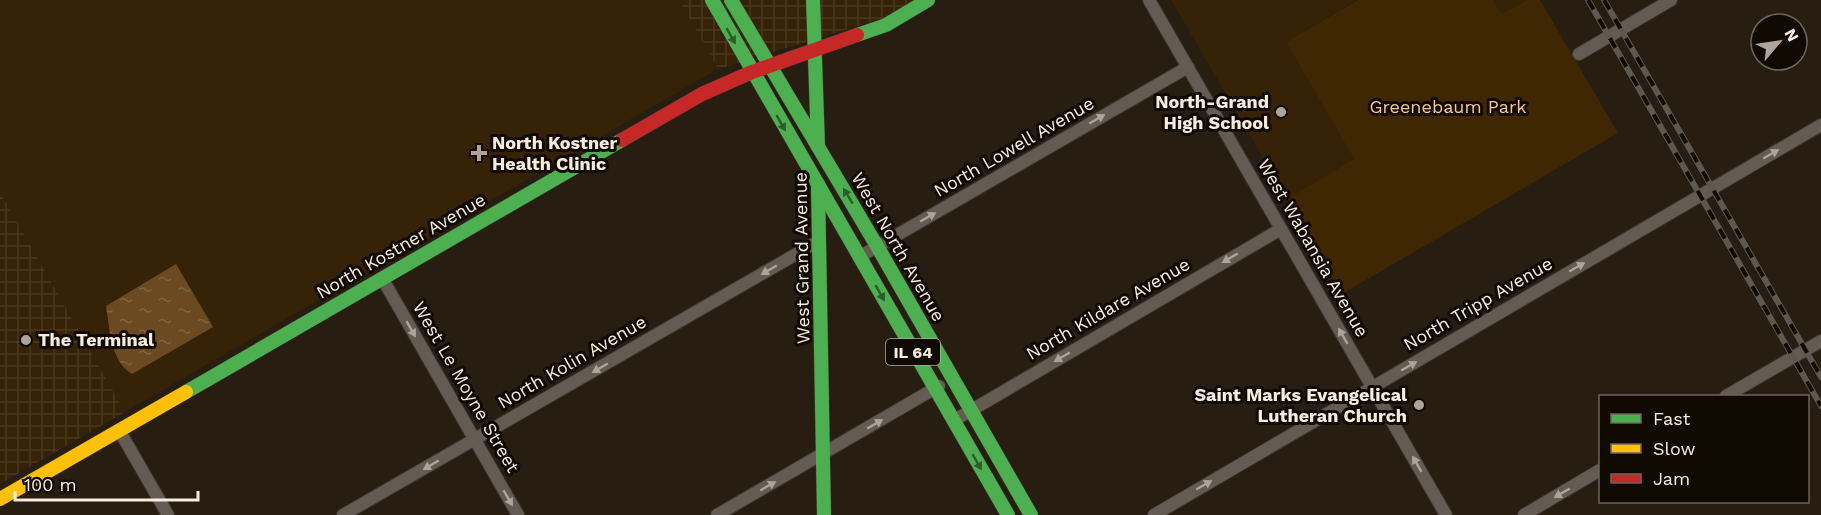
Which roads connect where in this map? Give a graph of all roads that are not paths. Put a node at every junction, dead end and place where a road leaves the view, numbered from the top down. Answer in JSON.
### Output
{"nodes":[{"id":1,"x":712,"y":0,"type":"edge"},
{"id":2,"x":731,"y":0,"type":"edge"},
{"id":3,"x":813,"y":0,"type":"edge"},
{"id":4,"x":928,"y":0,"type":"edge"},
{"id":5,"x":1149,"y":0,"type":"edge"},
{"id":6,"x":1671,"y":0,"type":"edge"},
{"id":7,"x":814,"y":51,"type":"junction"},
{"id":8,"x":1579,"y":54,"type":"dead end"},
{"id":9,"x":770,"y":65,"type":"junction"},
{"id":10,"x":1188,"y":67,"type":"junction"},
{"id":11,"x":752,"y":72,"type":"junction"},
{"id":12,"x":1821,"y":125,"type":"edge"},
{"id":13,"x":818,"y":145,"type":"junction"},
{"id":14,"x":818,"y":189,"type":"junction"},
{"id":15,"x":1281,"y":229,"type":"junction"},
{"id":16,"x":819,"y":241,"type":"junction"},
{"id":17,"x":877,"y":246,"type":"junction"},
{"id":18,"x":859,"y":257,"type":"junction"},
{"id":19,"x":382,"y":278,"type":"junction"},
{"id":20,"x":1821,"y":341,"type":"edge"},
{"id":21,"x":953,"y":378,"type":"junction"},
{"id":22,"x":1372,"y":387,"type":"junction"},
{"id":23,"x":935,"y":389,"type":"junction"},
{"id":24,"x":1728,"y":395,"type":"edge"},
{"id":25,"x":972,"y":410,"type":"junction"},
{"id":26,"x":953,"y":421,"type":"junction"},
{"id":27,"x":119,"y":430,"type":"junction"},
{"id":28,"x":475,"y":439,"type":"junction"},
{"id":29,"x":824,"y":453,"type":"junction"},
{"id":30,"x":1599,"y":471,"type":"edge"},
{"id":31,"x":0,"y":499,"type":"edge"},
{"id":32,"x":168,"y":515,"type":"edge"},
{"id":33,"x":344,"y":515,"type":"edge"},
{"id":34,"x":518,"y":515,"type":"edge"},
{"id":35,"x":717,"y":515,"type":"edge"},
{"id":36,"x":824,"y":515,"type":"edge"},
{"id":37,"x":1008,"y":515,"type":"edge"},
{"id":38,"x":1031,"y":515,"type":"edge"},
{"id":39,"x":1154,"y":515,"type":"edge"},
{"id":40,"x":1446,"y":515,"type":"edge"},
{"id":41,"x":1524,"y":515,"type":"edge"}],
"edges":[{"from":1,"to":11,"type":"main road","number":"IL 64","one_way":true},
{"from":2,"to":9,"type":"main road","name":"West North Avenue","number":"IL 64"},
{"from":3,"to":7,"type":"main road","name":"West Grand Avenue"},
{"from":4,"to":7,"type":"main road","name":"North Kostner Avenue"},
{"from":5,"to":10,"type":"street","name":"West Wabansia Avenue"},
{"from":6,"to":8,"type":"street"},
{"from":7,"to":9,"type":"main road","name":"North Kostner Avenue"},
{"from":7,"to":13,"type":"main road","name":"West Grand Avenue"},
{"from":9,"to":11,"type":"main road","name":"North Kostner Avenue"},
{"from":9,"to":13,"type":"main road","name":"West North Avenue","number":"IL 64"},
{"from":10,"to":15,"type":"street","name":"West Wabansia Avenue"},
{"from":17,"to":10,"type":"street","name":"North Lowell Avenue","one_way":true},
{"from":11,"to":14,"type":"main road","number":"IL 64","one_way":true},
{"from":11,"to":19,"type":"main road","name":"North Kostner Avenue"},
{"from":22,"to":12,"type":"street","name":"North Tripp Avenue","one_way":true},
{"from":13,"to":14,"type":"main road","name":"West Grand Avenue"},
{"from":17,"to":13,"type":"main road","name":"West North Avenue","number":"IL 64","one_way":true},
{"from":14,"to":16,"type":"main road","name":"West Grand Avenue"},
{"from":14,"to":18,"type":"main road","number":"IL 64"},
{"from":22,"to":15,"type":"street","name":"West Wabansia Avenue","one_way":true},
{"from":15,"to":25,"type":"street","name":"North Kildare Avenue","one_way":true},
{"from":16,"to":28,"type":"street","name":"North Kolin Avenue","one_way":true},
{"from":16,"to":29,"type":"main road","name":"West Grand Avenue"},
{"from":17,"to":18,"type":"street","name":"North Lowell Avenue"},
{"from":17,"to":21,"type":"main road","name":"West North Avenue","number":"IL 64"},
{"from":18,"to":23,"type":"main road","number":"IL 64","one_way":true},
{"from":19,"to":27,"type":"main road","name":"North Kostner Avenue"},
{"from":19,"to":28,"type":"street","name":"West Le Moyne Street","one_way":true},
{"from":20,"to":24,"type":"street"},
{"from":21,"to":23,"type":"street"},
{"from":21,"to":25,"type":"main road","name":"West North Avenue","number":"IL 64"},
{"from":39,"to":22,"type":"street","name":"North Tripp Avenue","one_way":true},
{"from":40,"to":22,"type":"street","name":"West Wabansia Avenue","one_way":true},
{"from":23,"to":26,"type":"main road","number":"IL 64"},
{"from":29,"to":23,"type":"street","one_way":true},
{"from":25,"to":26,"type":"street","name":"North Kildare Avenue"},
{"from":25,"to":38,"type":"main road","name":"West North Avenue","number":"IL 64"},
{"from":26,"to":37,"type":"main road","number":"IL 64","one_way":true},
{"from":27,"to":31,"type":"main road","name":"North Kostner Avenue"},
{"from":27,"to":32,"type":"street"},
{"from":28,"to":33,"type":"street","name":"North Kolin Avenue","one_way":true},
{"from":28,"to":34,"type":"street","name":"West Le Moyne Street","one_way":true},
{"from":35,"to":29,"type":"street","one_way":true},
{"from":29,"to":36,"type":"main road","name":"West Grand Avenue"},
{"from":30,"to":41,"type":"street","one_way":true}]}
